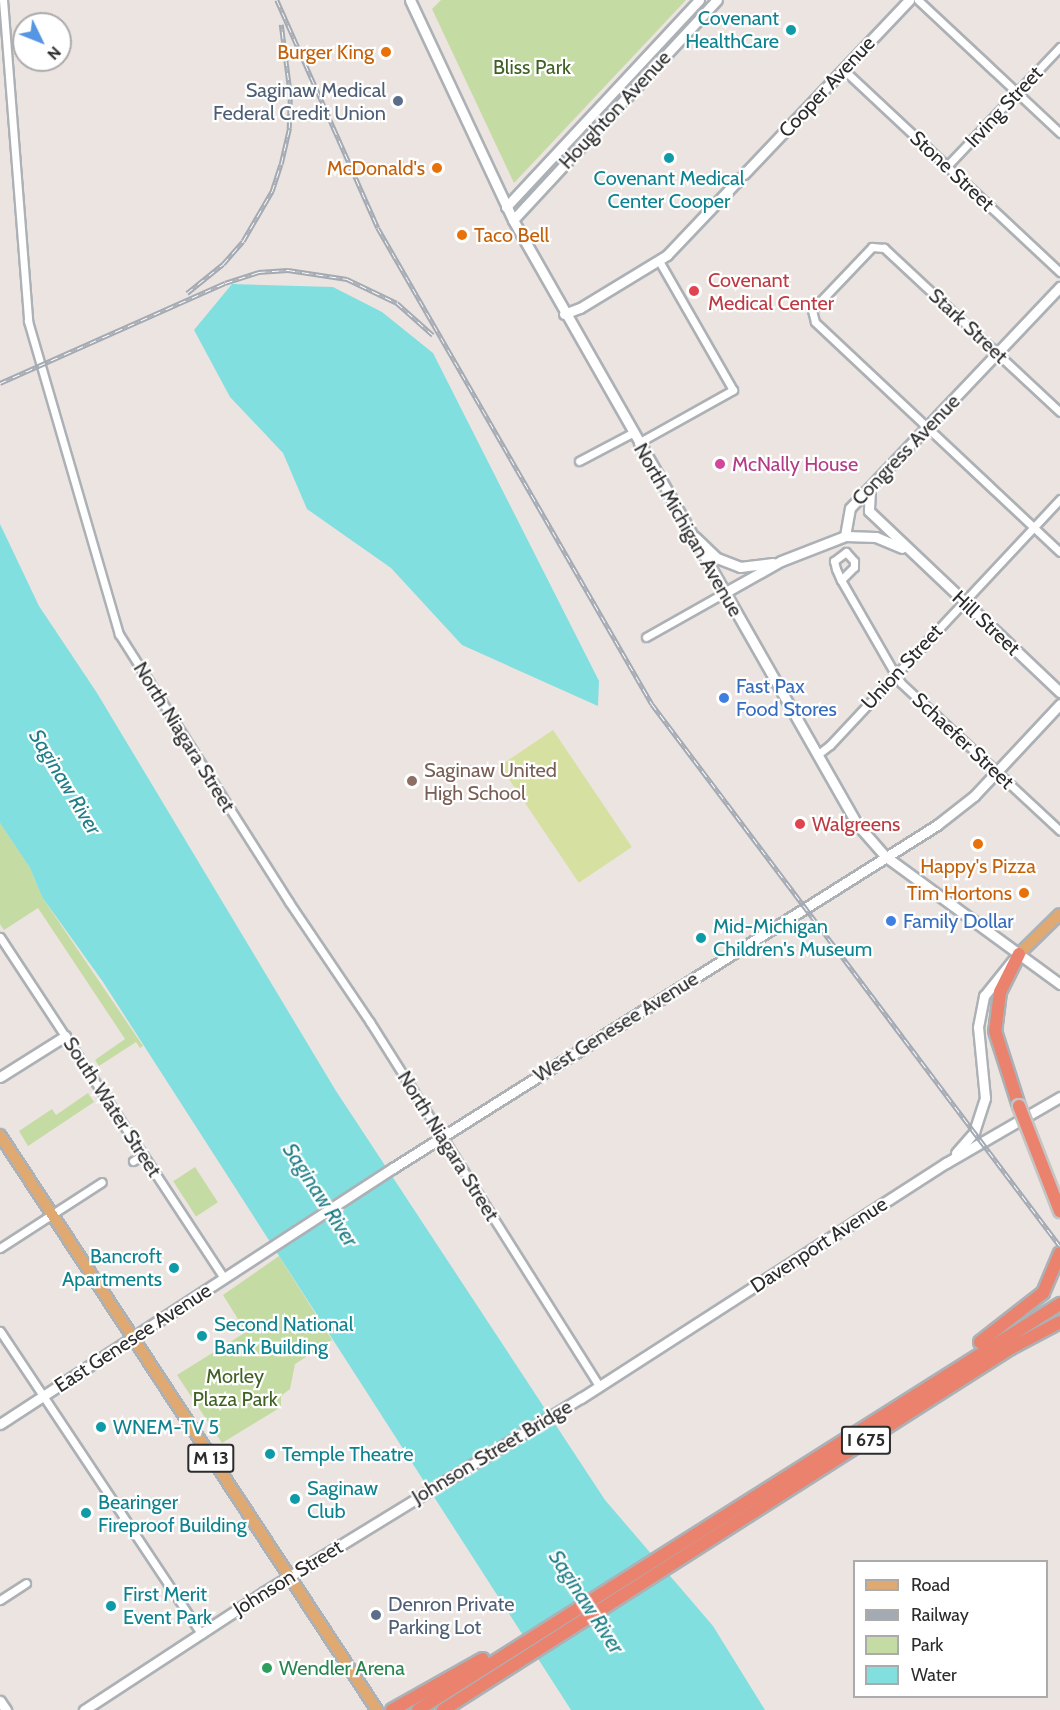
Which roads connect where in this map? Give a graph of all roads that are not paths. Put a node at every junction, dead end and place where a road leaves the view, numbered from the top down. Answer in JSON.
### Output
{"nodes":[{"id":1,"x":3,"y":0,"type":"edge"},
{"id":2,"x":410,"y":0,"type":"edge"},
{"id":3,"x":699,"y":0,"type":"edge"},
{"id":4,"x":717,"y":0,"type":"edge"},
{"id":5,"x":909,"y":0,"type":"edge"},
{"id":6,"x":918,"y":0,"type":"edge"},
{"id":7,"x":1060,"y":47,"type":"edge"},
{"id":8,"x":844,"y":70,"type":"junction"},
{"id":9,"x":1017,"y":93,"type":"junction"},
{"id":10,"x":1060,"y":133,"type":"edge"},
{"id":11,"x":947,"y":166,"type":"junction"},
{"id":12,"x":506,"y":207,"type":"junction"},
{"id":13,"x":513,"y":220,"type":"junction"},
{"id":14,"x":659,"y":261,"type":"junction"},
{"id":15,"x":1060,"y":273,"type":"edge"},
{"id":16,"x":1060,"y":287,"type":"edge"},
{"id":17,"x":564,"y":314,"type":"junction"},
{"id":18,"x":998,"y":354,"type":"junction"},
{"id":19,"x":1060,"y":412,"type":"edge"},
{"id":20,"x":928,"y":428,"type":"junction"},
{"id":21,"x":632,"y":433,"type":"junction"},
{"id":22,"x":638,"y":443,"type":"junction"},
{"id":23,"x":579,"y":461,"type":"dead end"},
{"id":24,"x":870,"y":490,"type":"junction"},
{"id":25,"x":1060,"y":499,"type":"edge"},
{"id":26,"x":1034,"y":527,"type":"junction"},
{"id":27,"x":688,"y":530,"type":"junction"},
{"id":28,"x":844,"y":536,"type":"junction"},
{"id":29,"x":1060,"y":552,"type":"edge"},
{"id":30,"x":912,"y":554,"type":"junction"},
{"id":31,"x":781,"y":561,"type":"junction"},
{"id":32,"x":842,"y":580,"type":"dead end"},
{"id":33,"x":724,"y":593,"type":"junction"},
{"id":34,"x":963,"y":601,"type":"junction"},
{"id":35,"x":646,"y":637,"type":"dead end"},
{"id":36,"x":895,"y":674,"type":"junction"},
{"id":37,"x":1060,"y":693,"type":"edge"},
{"id":38,"x":1060,"y":704,"type":"edge"},
{"id":39,"x":817,"y":755,"type":"junction"},
{"id":40,"x":997,"y":772,"type":"junction"},
{"id":41,"x":1060,"y":831,"type":"edge"},
{"id":42,"x":885,"y":856,"type":"junction"},
{"id":43,"x":1060,"y":914,"type":"edge"},
{"id":44,"x":0,"y":937,"type":"edge"},
{"id":45,"x":1019,"y":954,"type":"junction"},
{"id":46,"x":1060,"y":984,"type":"edge"},
{"id":47,"x":65,"y":1036,"type":"junction"},
{"id":48,"x":0,"y":1077,"type":"edge"},
{"id":49,"x":1060,"y":1097,"type":"edge"},
{"id":50,"x":0,"y":1135,"type":"edge"},
{"id":51,"x":442,"y":1137,"type":"junction"},
{"id":52,"x":143,"y":1155,"type":"junction"},
{"id":53,"x":133,"y":1161,"type":"dead end"},
{"id":54,"x":946,"y":1163,"type":"junction"},
{"id":55,"x":393,"y":1168,"type":"joint"},
{"id":56,"x":102,"y":1182,"type":"dead end"},
{"id":57,"x":1060,"y":1211,"type":"edge"},
{"id":58,"x":52,"y":1214,"type":"junction"},
{"id":59,"x":0,"y":1248,"type":"edge"},
{"id":60,"x":1060,"y":1253,"type":"edge"},
{"id":61,"x":224,"y":1278,"type":"junction"},
{"id":62,"x":1060,"y":1304,"type":"edge"},
{"id":63,"x":1060,"y":1322,"type":"edge"},
{"id":64,"x":0,"y":1331,"type":"edge"},
{"id":65,"x":133,"y":1338,"type":"junction"},
{"id":66,"x":599,"y":1386,"type":"junction"},
{"id":67,"x":42,"y":1398,"type":"junction"},
{"id":68,"x":581,"y":1398,"type":"joint"},
{"id":69,"x":887,"y":1411,"type":"junction"},
{"id":70,"x":0,"y":1424,"type":"edge"},
{"id":71,"x":403,"y":1507,"type":"joint"},
{"id":72,"x":291,"y":1576,"type":"junction"},
{"id":73,"x":26,"y":1583,"type":"dead end"},
{"id":74,"x":0,"y":1600,"type":"edge"},
{"id":75,"x":566,"y":1615,"type":"junction"},
{"id":76,"x":201,"y":1634,"type":"junction"},
{"id":77,"x":0,"y":1701,"type":"edge"},
{"id":78,"x":6,"y":1710,"type":"edge"},
{"id":79,"x":84,"y":1710,"type":"edge"},
{"id":80,"x":377,"y":1710,"type":"edge"},
{"id":81,"x":392,"y":1710,"type":"edge"},
{"id":82,"x":418,"y":1710,"type":"edge"},
{"id":83,"x":443,"y":1710,"type":"edge"}],
"edges":[{"from":1,"to":51,"type":"street","name":"North Niagara Street"},
{"from":2,"to":12,"type":"main road","name":"North Michigan Avenue"},
{"from":3,"to":12,"type":"main road","name":"Houghton Avenue"},
{"from":4,"to":13,"type":"main road","name":"Houghton Avenue"},
{"from":5,"to":8,"type":"main road","name":"Cooper Avenue"},
{"from":6,"to":9,"type":"street"},
{"from":7,"to":9,"type":"street","name":"Irving Street"},
{"from":8,"to":11,"type":"street","name":"Stone Street"},
{"from":8,"to":14,"type":"main road","name":"Cooper Avenue"},
{"from":9,"to":10,"type":"street"},
{"from":9,"to":11,"type":"street","name":"Irving Street"},
{"from":11,"to":15,"type":"street","name":"Stone Street"},
{"from":12,"to":13,"type":"main road","name":"North Michigan Avenue"},
{"from":13,"to":17,"type":"main road","name":"North Michigan Avenue"},
{"from":14,"to":17,"type":"main road","name":"Cooper Avenue"},
{"from":14,"to":22,"type":"street"},
{"from":16,"to":18,"type":"main road","name":"Congress Avenue"},
{"from":17,"to":21,"type":"main road","name":"North Michigan Avenue"},
{"from":18,"to":19,"type":"street","name":"Stark Street"},
{"from":18,"to":20,"type":"main road","name":"Congress Avenue"},
{"from":18,"to":20,"type":"street","name":"Stark Street"},
{"from":20,"to":24,"type":"main road","name":"Congress Avenue"},
{"from":20,"to":26,"type":"street"},
{"from":21,"to":22,"type":"main road","name":"North Michigan Avenue"},
{"from":21,"to":23,"type":"street"},
{"from":22,"to":27,"type":"main road","name":"North Michigan Avenue"},
{"from":24,"to":28,"type":"main road","name":"Congress Avenue"},
{"from":24,"to":30,"type":"main road","name":"Hill Street"},
{"from":25,"to":26,"type":"street","name":"Union Street"},
{"from":26,"to":29,"type":"street"},
{"from":26,"to":34,"type":"street","name":"Union Street"},
{"from":27,"to":31,"type":"main road"},
{"from":27,"to":33,"type":"main road","name":"North Michigan Avenue"},
{"from":28,"to":30,"type":"main road","name":"Hill Street"},
{"from":28,"to":31,"type":"main road"},
{"from":30,"to":34,"type":"main road","name":"Hill Street"},
{"from":31,"to":33,"type":"main road"},
{"from":32,"to":36,"type":"street","name":"Schaefer Street"},
{"from":33,"to":35,"type":"street"},
{"from":33,"to":39,"type":"main road","name":"North Michigan Avenue"},
{"from":34,"to":36,"type":"street","name":"Union Street"},
{"from":34,"to":37,"type":"main road","name":"Hill Street"},
{"from":36,"to":39,"type":"street","name":"Union Street"},
{"from":36,"to":40,"type":"street","name":"Schaefer Street"},
{"from":38,"to":40,"type":"main road","name":"West Genesee Avenue"},
{"from":39,"to":42,"type":"main road","name":"North Michigan Avenue"},
{"from":40,"to":41,"type":"street","name":"Schaefer Street"},
{"from":40,"to":42,"type":"main road","name":"West Genesee Avenue"},
{"from":42,"to":45,"type":"main road","name":"North Michigan Avenue"},
{"from":42,"to":51,"type":"main road","name":"West Genesee Avenue"},
{"from":43,"to":45,"type":"main road"},
{"from":44,"to":47,"type":"street","name":"South Water Street"},
{"from":45,"to":46,"type":"main road","name":"North Michigan Avenue"},
{"from":45,"to":54,"type":"main road"},
{"from":45,"to":57,"type":"highway","bridge":true},
{"from":47,"to":48,"type":"main road"},
{"from":47,"to":52,"type":"street","name":"South Water Street"},
{"from":49,"to":54,"type":"main road","name":"Davenport Avenue"},
{"from":50,"to":58,"type":"main road","number":"M 13"},
{"from":51,"to":55,"type":"main road","name":"West Genesee Avenue"},
{"from":51,"to":66,"type":"street","name":"North Niagara Street"},
{"from":52,"to":53,"type":"street"},
{"from":52,"to":61,"type":"street","name":"South Water Street"},
{"from":54,"to":66,"type":"main road","name":"Davenport Avenue"},
{"from":55,"to":61,"type":"main road","name":"East Genesee Avenue"},
{"from":56,"to":58,"type":"street"},
{"from":58,"to":59,"type":"street"},
{"from":58,"to":65,"type":"main road","number":"M 13"},
{"from":60,"to":69,"type":"highway"},
{"from":61,"to":65,"type":"main road","name":"East Genesee Avenue"},
{"from":62,"to":69,"type":"highway","number":"I 675"},
{"from":63,"to":83,"type":"highway","number":"I 675"},
{"from":64,"to":67,"type":"street"},
{"from":65,"to":67,"type":"main road","name":"East Genesee Avenue"},
{"from":65,"to":72,"type":"main road","number":"M 13"},
{"from":66,"to":68,"type":"main road","name":"Davenport Avenue"},
{"from":67,"to":70,"type":"main road","name":"East Genesee Avenue"},
{"from":67,"to":76,"type":"street"},
{"from":68,"to":71,"type":"main road","name":"Johnson Street Bridge"},
{"from":69,"to":75,"type":"highway","number":"I 675"},
{"from":71,"to":72,"type":"main road","name":"Johnson Street"},
{"from":72,"to":76,"type":"main road","name":"Johnson Street"},
{"from":72,"to":80,"type":"main road","number":"M 13"},
{"from":73,"to":74,"type":"street"},
{"from":75,"to":81,"type":"highway"},
{"from":75,"to":82,"type":"highway","number":"I 675"},
{"from":76,"to":79,"type":"main road","name":"Johnson Street"},
{"from":77,"to":78,"type":"main road"}]}
